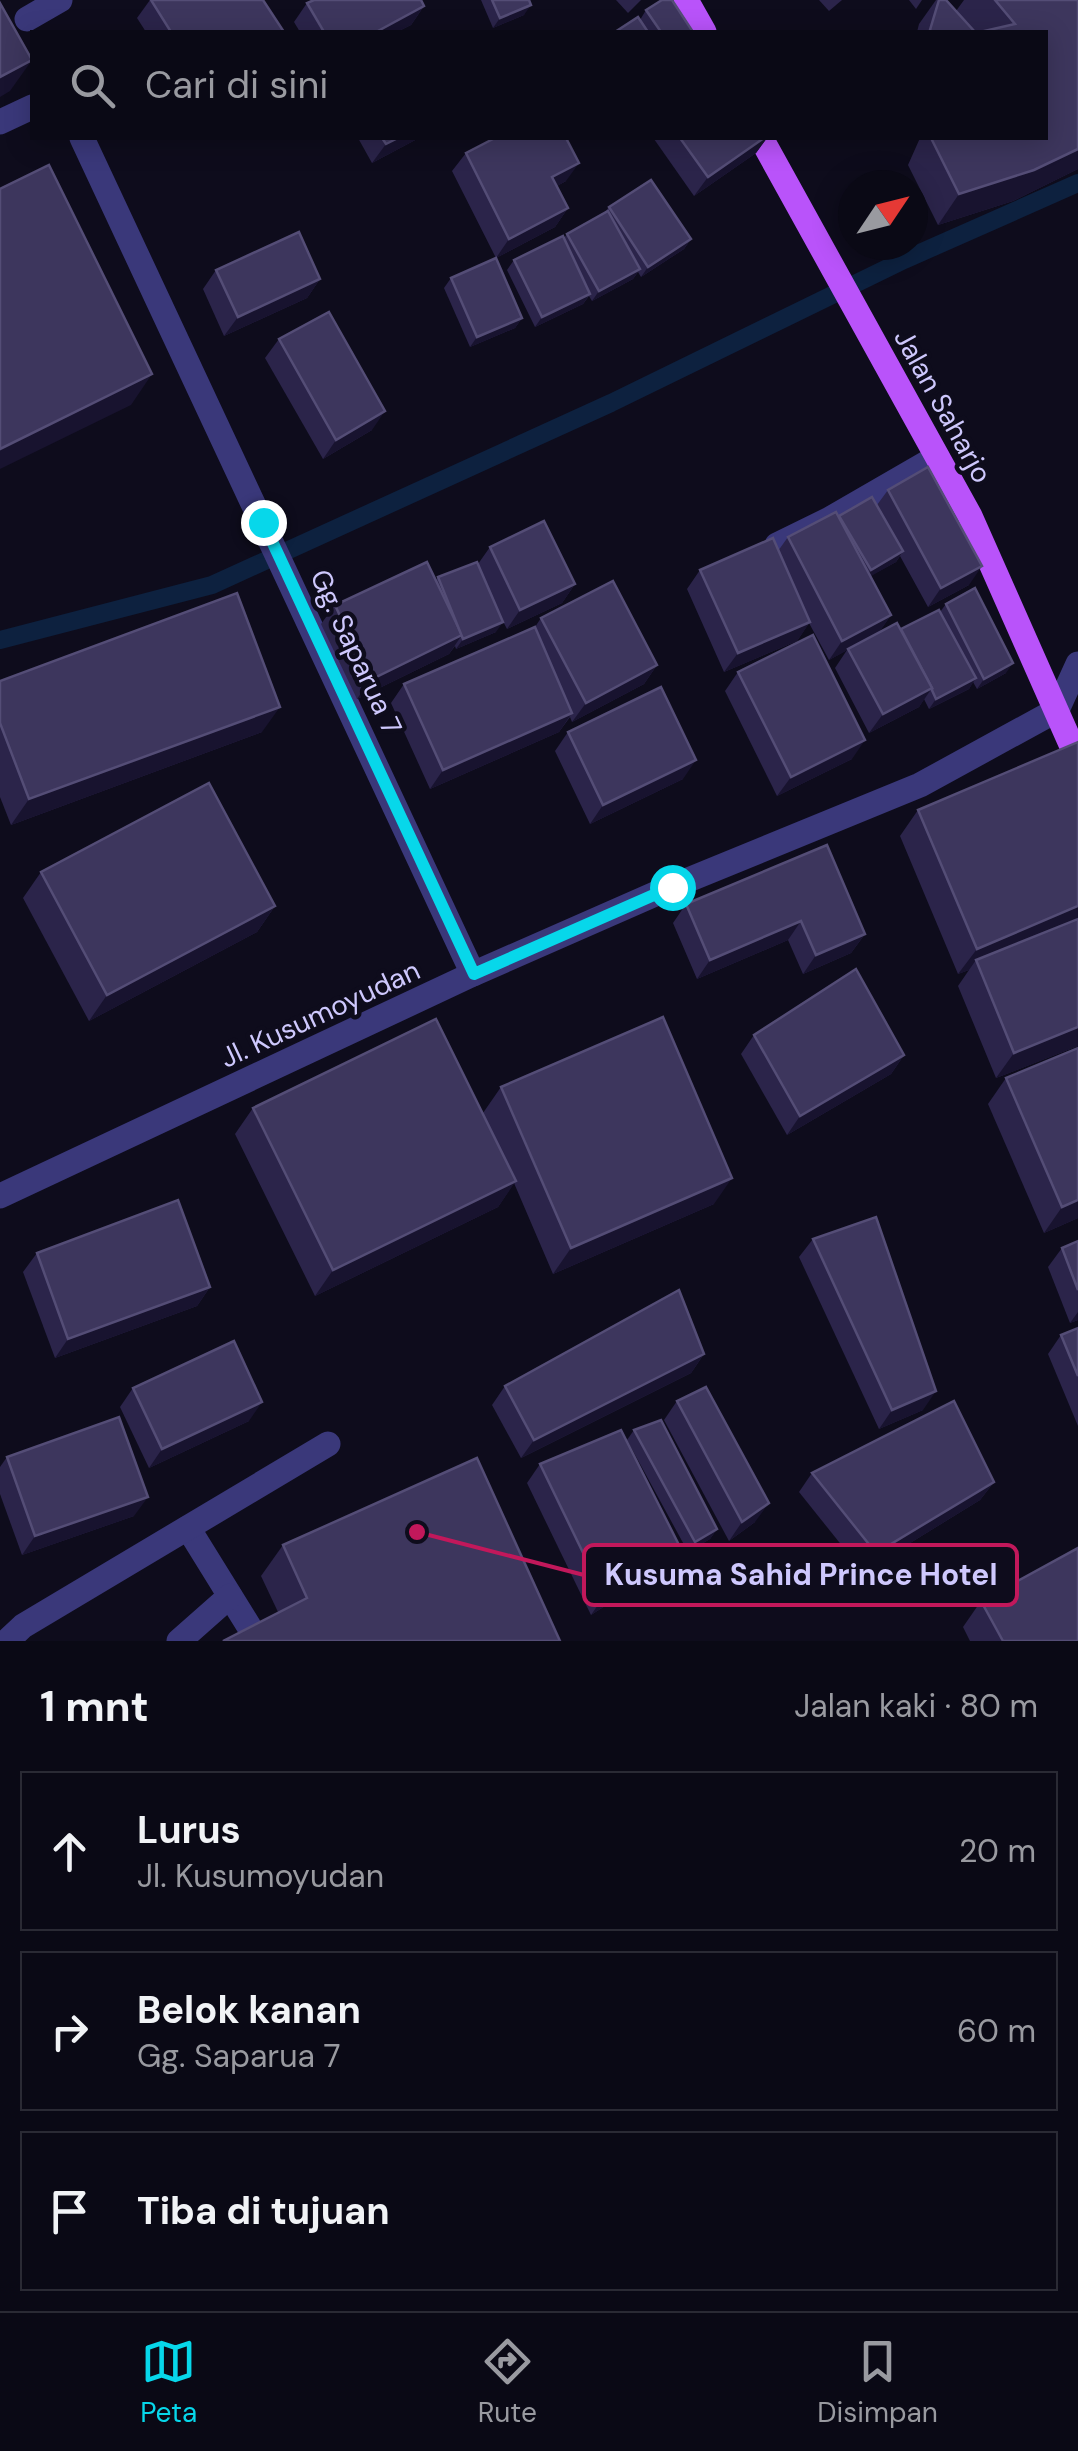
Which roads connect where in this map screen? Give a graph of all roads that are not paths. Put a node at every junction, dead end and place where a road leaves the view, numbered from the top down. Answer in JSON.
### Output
{"nodes":[{"id":1,"x":60,"y":0,"type":"edge"},
{"id":2,"x":686,"y":0,"type":"edge"},
{"id":3,"x":25,"y":17,"type":"edge"},
{"id":4,"x":703,"y":30,"type":"edge"},
{"id":5,"x":30,"y":107,"type":"edge"},
{"id":6,"x":0,"y":122,"type":"edge"},
{"id":7,"x":83,"y":140,"type":"edge"},
{"id":8,"x":763,"y":140,"type":"edge"},
{"id":9,"x":936,"y":457,"type":"junction"},
{"id":10,"x":777,"y":545,"type":"edge"},
{"id":11,"x":1078,"y":664,"type":"edge"},
{"id":12,"x":1057,"y":710,"type":"junction"},
{"id":13,"x":1078,"y":760,"type":"edge"},
{"id":14,"x":474,"y":974,"type":"junction"},
{"id":15,"x":0,"y":1196,"type":"edge"},
{"id":16,"x":328,"y":1444,"type":"dead end"},
{"id":17,"x":188,"y":1528,"type":"junction"},
{"id":18,"x":230,"y":1596,"type":"junction"},
{"id":19,"x":6,"y":1641,"type":"edge"},
{"id":20,"x":179,"y":1641,"type":"edge"},
{"id":21,"x":258,"y":1641,"type":"edge"}],
"edges":[{"from":1,"to":3,"type":"street"},
{"from":2,"to":4,"type":"main road"},
{"from":5,"to":6,"type":"street"},
{"from":7,"to":14,"type":"street","name":"Gg. Saparua 7"},
{"from":8,"to":9,"type":"main road","name":"Jalan Saharjo"},
{"from":9,"to":10,"type":"street"},
{"from":9,"to":12,"type":"main road","name":"Jalan Saharjo"},
{"from":11,"to":12,"type":"street"},
{"from":12,"to":13,"type":"main road","name":"Jalan Saharjo"},
{"from":12,"to":14,"type":"street","name":"Jl. Kusumoyudan"},
{"from":14,"to":15,"type":"street","name":"Jl. Kusumoyudan"},
{"from":16,"to":17,"type":"street"},
{"from":17,"to":18,"type":"street"},
{"from":17,"to":19,"type":"street"},
{"from":18,"to":20,"type":"street"},
{"from":18,"to":21,"type":"street"}]}
